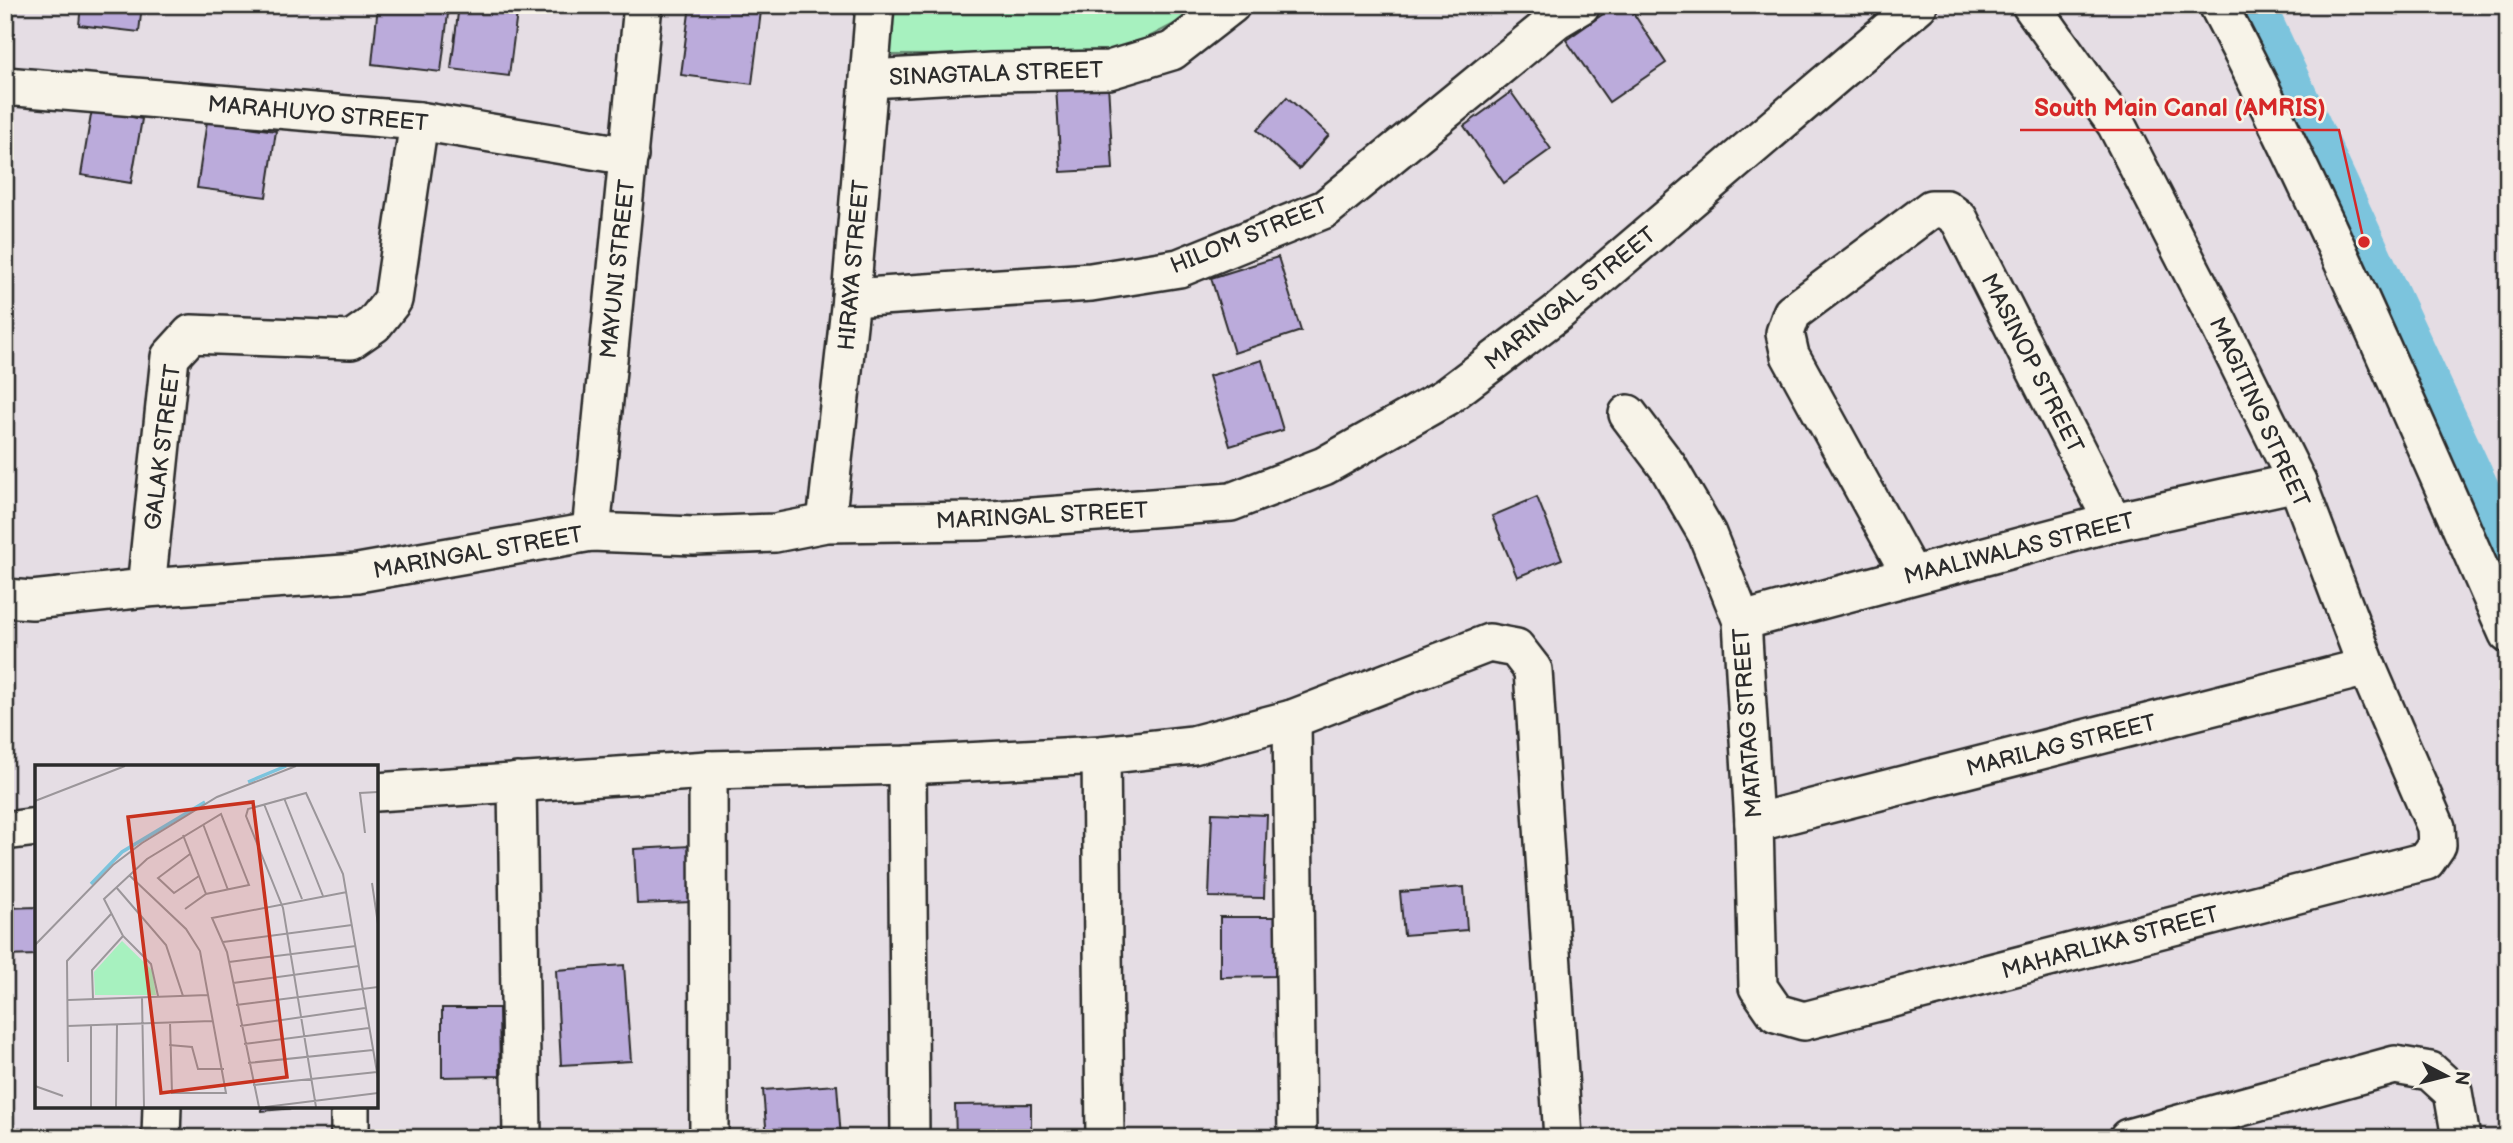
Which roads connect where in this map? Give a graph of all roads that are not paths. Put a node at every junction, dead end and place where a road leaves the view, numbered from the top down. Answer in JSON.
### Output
{"nodes":[{"id":1,"x":643,"y":5,"type":"edge"},
{"id":2,"x":875,"y":5,"type":"edge"},
{"id":3,"x":1231,"y":5,"type":"edge"},
{"id":4,"x":1581,"y":5,"type":"edge"},
{"id":5,"x":1918,"y":5,"type":"edge"},
{"id":6,"x":2031,"y":5,"type":"edge"},
{"id":7,"x":2218,"y":5,"type":"edge"},
{"id":8,"x":870,"y":79,"type":"junction"},
{"id":9,"x":5,"y":86,"type":"edge"},
{"id":10,"x":419,"y":121,"type":"junction"},
{"id":11,"x":629,"y":156,"type":"junction"},
{"id":12,"x":851,"y":298,"type":"junction"},
{"id":13,"x":1628,"y":414,"type":"dead end"},
{"id":14,"x":2297,"y":482,"type":"junction"},
{"id":15,"x":2113,"y":522,"type":"junction"},
{"id":16,"x":826,"y":523,"type":"junction"},
{"id":17,"x":591,"y":532,"type":"junction"},
{"id":18,"x":1911,"y":575,"type":"junction"},
{"id":19,"x":146,"y":588,"type":"junction"},
{"id":20,"x":5,"y":598,"type":"edge"},
{"id":21,"x":1742,"y":621,"type":"junction"},
{"id":22,"x":2508,"y":634,"type":"edge"},
{"id":23,"x":2367,"y":667,"type":"junction"},
{"id":24,"x":1292,"y":719,"type":"junction"},
{"id":25,"x":1101,"y":755,"type":"junction"},
{"id":26,"x":906,"y":765,"type":"junction"},
{"id":27,"x":708,"y":770,"type":"junction"},
{"id":28,"x":517,"y":782,"type":"junction"},
{"id":29,"x":378,"y":792,"type":"edge"},
{"id":30,"x":1754,"y":823,"type":"junction"},
{"id":31,"x":35,"y":827,"type":"edge"},
{"id":32,"x":5,"y":831,"type":"edge"},
{"id":33,"x":2437,"y":845,"type":"joint"},
{"id":34,"x":1776,"y":1013,"type":"joint"},
{"id":35,"x":162,"y":1108,"type":"edge"},
{"id":36,"x":350,"y":1108,"type":"edge"},
{"id":37,"x":161,"y":1138,"type":"edge"},
{"id":38,"x":350,"y":1138,"type":"edge"},
{"id":39,"x":522,"y":1138,"type":"edge"},
{"id":40,"x":709,"y":1138,"type":"edge"},
{"id":41,"x":910,"y":1138,"type":"edge"},
{"id":42,"x":1105,"y":1138,"type":"edge"},
{"id":43,"x":1297,"y":1138,"type":"edge"},
{"id":44,"x":1563,"y":1138,"type":"edge"},
{"id":45,"x":2128,"y":1138,"type":"edge"},
{"id":46,"x":2462,"y":1138,"type":"edge"}],
"edges":[{"from":1,"to":11,"type":"street","name":"MAYUNI STREET"},
{"from":2,"to":8,"type":"street","name":"HIRAYA STREET"},
{"from":3,"to":8,"type":"street","name":"SINAGTALA STREET"},
{"from":4,"to":12,"type":"street","name":"HILOM STREET"},
{"from":5,"to":16,"type":"street","name":"MARINGAL STREET"},
{"from":6,"to":14,"type":"street","name":"MAGITING STREET"},
{"from":7,"to":22,"type":"street"},
{"from":8,"to":12,"type":"street","name":"HIRAYA STREET"},
{"from":9,"to":10,"type":"street","name":"MARAHUYO STREET"},
{"from":10,"to":11,"type":"street","name":"MARAHUYO STREET"},
{"from":10,"to":19,"type":"street","name":"GALAK STREET"},
{"from":11,"to":17,"type":"street","name":"MAYUNI STREET"},
{"from":12,"to":16,"type":"street","name":"HIRAYA STREET"},
{"from":13,"to":21,"type":"street","name":"MATATAG STREET"},
{"from":14,"to":15,"type":"street","name":"MAALIWALAS STREET"},
{"from":14,"to":23,"type":"street","name":"MAGITING STREET"},
{"from":15,"to":18,"type":"street","name":"MAALIWALAS STREET"},
{"from":15,"to":18,"type":"street","name":"MASINOP STREET"},
{"from":16,"to":17,"type":"street","name":"MARINGAL STREET"},
{"from":17,"to":19,"type":"street","name":"MARINGAL STREET"},
{"from":18,"to":21,"type":"street","name":"MAALIWALAS STREET"},
{"from":19,"to":20,"type":"street","name":"MARINGAL STREET"},
{"from":21,"to":30,"type":"street","name":"MATATAG STREET"},
{"from":23,"to":30,"type":"street","name":"MARILAG STREET"},
{"from":23,"to":33,"type":"street","name":"MAGITING STREET"},
{"from":24,"to":25,"type":"street"},
{"from":24,"to":43,"type":"street"},
{"from":24,"to":44,"type":"street"},
{"from":25,"to":26,"type":"street"},
{"from":25,"to":42,"type":"street"},
{"from":26,"to":27,"type":"street"},
{"from":26,"to":41,"type":"street"},
{"from":27,"to":28,"type":"street"},
{"from":27,"to":40,"type":"street"},
{"from":28,"to":29,"type":"street"},
{"from":28,"to":39,"type":"street"},
{"from":30,"to":34,"type":"street","name":"MATATAG STREET"},
{"from":31,"to":32,"type":"street"},
{"from":33,"to":34,"type":"street","name":"MAHARLIKA STREET"},
{"from":35,"to":37,"type":"street"},
{"from":36,"to":38,"type":"street"},
{"from":45,"to":46,"type":"street"}]}
